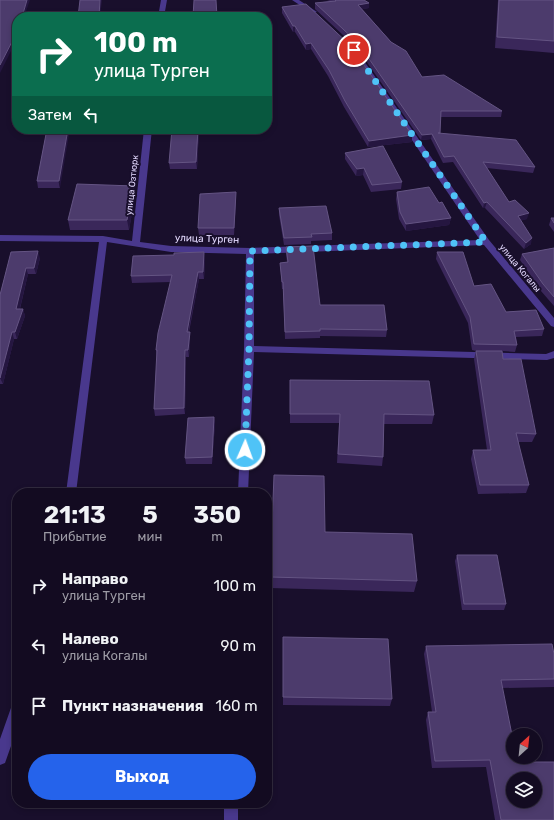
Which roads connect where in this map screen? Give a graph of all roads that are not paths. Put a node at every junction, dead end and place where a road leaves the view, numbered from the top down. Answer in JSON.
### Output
{"nodes":[{"id":1,"x":164,"y":0,"type":"edge"},
{"id":2,"x":295,"y":0,"type":"edge"},
{"id":3,"x":162,"y":12,"type":"edge"},
{"id":4,"x":319,"y":17,"type":"edge"},
{"id":5,"x":349,"y":45,"type":"edge"},
{"id":6,"x":147,"y":134,"type":"edge"},
{"id":7,"x":0,"y":238,"type":"edge"},
{"id":8,"x":103,"y":239,"type":"junction"},
{"id":9,"x":486,"y":242,"type":"junction"},
{"id":10,"x":136,"y":243,"type":"junction"},
{"id":11,"x":250,"y":251,"type":"junction"},
{"id":12,"x":554,"y":324,"type":"edge"},
{"id":13,"x":249,"y":349,"type":"junction"},
{"id":14,"x":554,"y":354,"type":"edge"},
{"id":15,"x":72,"y":488,"type":"edge"},
{"id":16,"x":243,"y":488,"type":"edge"},
{"id":17,"x":12,"y":724,"type":"edge"},
{"id":18,"x":0,"y":758,"type":"edge"},
{"id":19,"x":231,"y":808,"type":"edge"},
{"id":20,"x":230,"y":820,"type":"edge"}],
"edges":[{"from":1,"to":3,"type":"street"},
{"from":2,"to":4,"type":"street"},
{"from":5,"to":9,"type":"street","name":"улица Когалы"},
{"from":6,"to":10,"type":"street","name":"улица Озтюрк"},
{"from":7,"to":8,"type":"street","name":"улица Турген"},
{"from":8,"to":10,"type":"street","name":"улица Турген"},
{"from":8,"to":15,"type":"street"},
{"from":9,"to":11,"type":"street","name":"улица Турген"},
{"from":9,"to":12,"type":"street","name":"улица Когалы"},
{"from":10,"to":11,"type":"street","name":"улица Турген"},
{"from":11,"to":13,"type":"street"},
{"from":13,"to":14,"type":"street"},
{"from":13,"to":16,"type":"street"},
{"from":17,"to":18,"type":"street"},
{"from":19,"to":20,"type":"street"}]}
